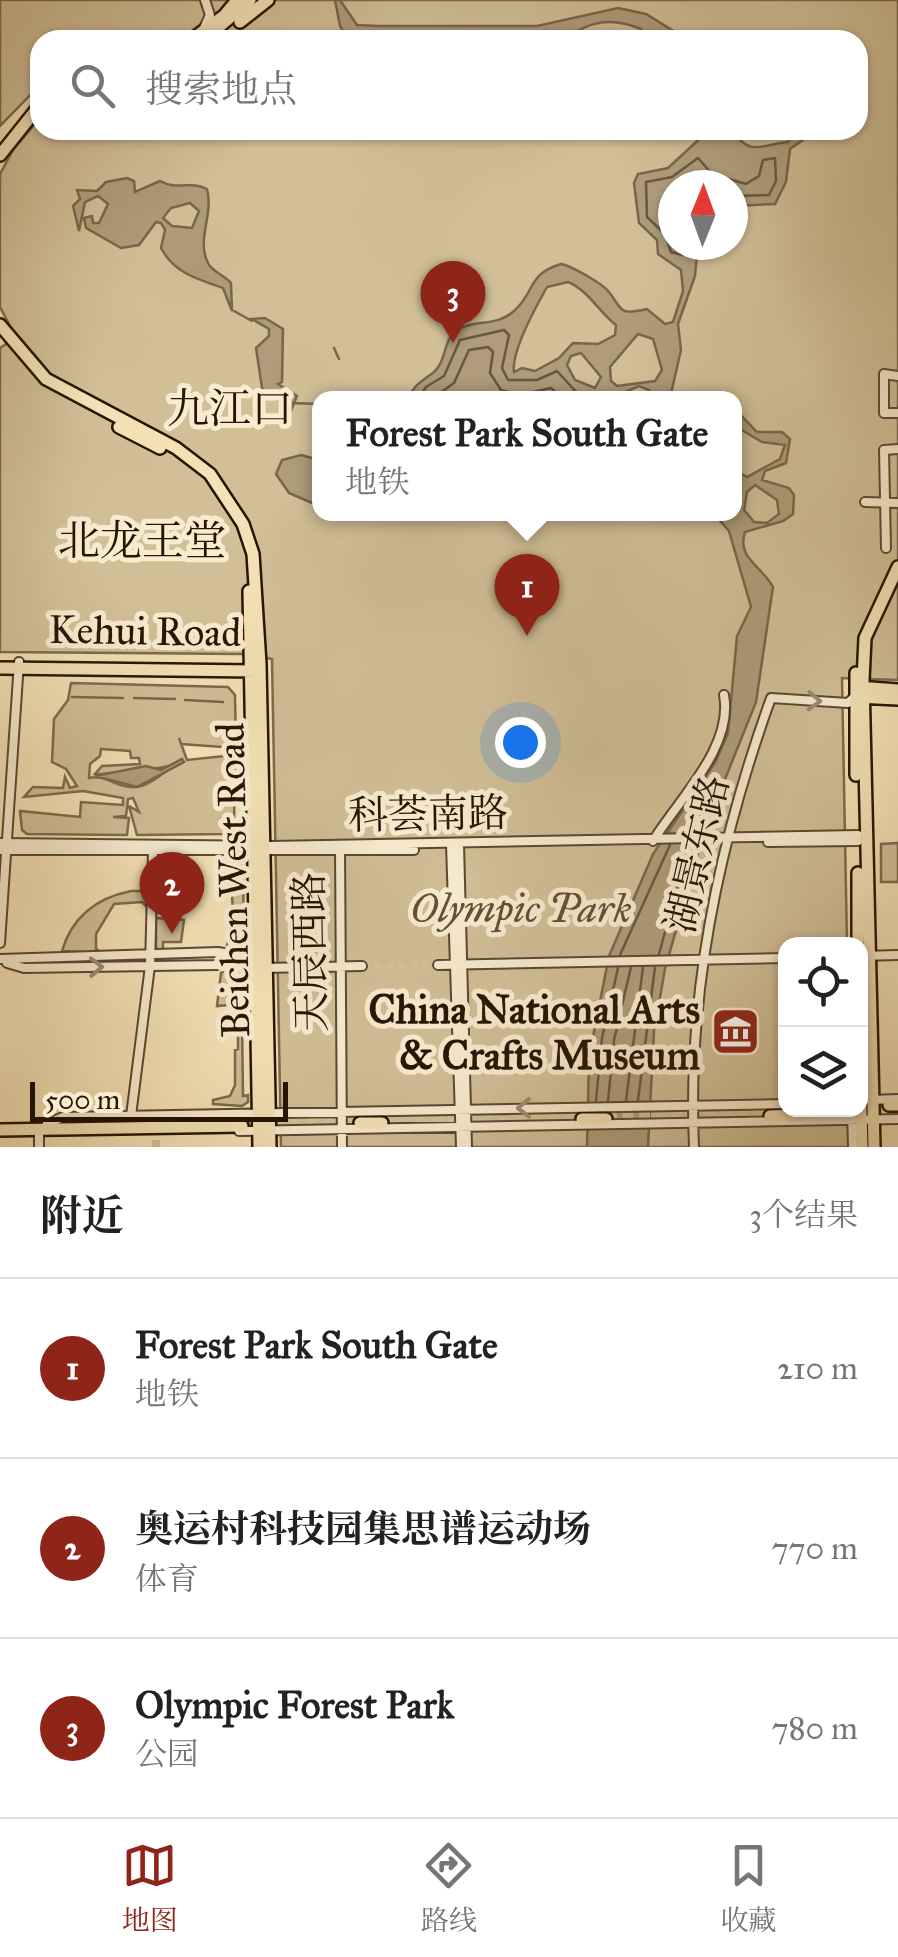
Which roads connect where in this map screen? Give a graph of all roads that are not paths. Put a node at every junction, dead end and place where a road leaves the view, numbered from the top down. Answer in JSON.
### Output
{"nodes":[{"id":1,"x":205,"y":0,"type":"edge"},
{"id":2,"x":239,"y":0,"type":"edge"},
{"id":3,"x":250,"y":0,"type":"edge"},
{"id":4,"x":258,"y":0,"type":"edge"},
{"id":5,"x":268,"y":0,"type":"edge"},
{"id":6,"x":228,"y":29,"type":"junction"},
{"id":7,"x":200,"y":30,"type":"edge"},
{"id":8,"x":208,"y":30,"type":"edge"},
{"id":9,"x":225,"y":30,"type":"edge"},
{"id":10,"x":30,"y":106,"type":"edge"},
{"id":11,"x":30,"y":117,"type":"edge"},
{"id":12,"x":0,"y":140,"type":"edge"},
{"id":13,"x":0,"y":154,"type":"edge"},
{"id":14,"x":3,"y":336,"type":"edge"},
{"id":15,"x":898,"y":376,"type":"edge"},
{"id":16,"x":898,"y":413,"type":"edge"},
{"id":17,"x":898,"y":450,"type":"edge"},
{"id":18,"x":865,"y":502,"type":"dead end"},
{"id":19,"x":886,"y":502,"type":"junction"},
{"id":20,"x":898,"y":503,"type":"edge"},
{"id":21,"x":892,"y":550,"type":"edge"},
{"id":22,"x":898,"y":566,"type":"edge"},
{"id":23,"x":0,"y":665,"type":"edge"},
{"id":24,"x":17,"y":665,"type":"junction"},
{"id":25,"x":255,"y":667,"type":"junction"},
{"id":26,"x":898,"y":690,"type":"edge"},
{"id":27,"x":859,"y":692,"type":"junction"},
{"id":28,"x":724,"y":695,"type":"dead end"},
{"id":29,"x":898,"y":699,"type":"edge"},
{"id":30,"x":858,"y":838,"type":"junction"},
{"id":31,"x":725,"y":841,"type":"junction"},
{"id":32,"x":657,"y":842,"type":"junction"},
{"id":33,"x":3,"y":846,"type":"edge"},
{"id":34,"x":455,"y":846,"type":"junction"},
{"id":35,"x":338,"y":847,"type":"junction"},
{"id":36,"x":232,"y":849,"type":"junction"},
{"id":37,"x":259,"y":849,"type":"junction"},
{"id":38,"x":152,"y":851,"type":"junction"},
{"id":39,"x":199,"y":852,"type":"junction"},
{"id":40,"x":0,"y":894,"type":"edge"},
{"id":41,"x":267,"y":923,"type":"junction"},
{"id":42,"x":858,"y":937,"type":"edge"},
{"id":43,"x":865,"y":937,"type":"edge"},
{"id":44,"x":0,"y":943,"type":"edge"},
{"id":45,"x":150,"y":954,"type":"junction"},
{"id":46,"x":898,"y":955,"type":"edge"},
{"id":47,"x":23,"y":956,"type":"junction"},
{"id":48,"x":868,"y":956,"type":"edge"},
{"id":49,"x":228,"y":958,"type":"junction"},
{"id":50,"x":778,"y":958,"type":"edge"},
{"id":51,"x":701,"y":959,"type":"junction"},
{"id":52,"x":0,"y":961,"type":"edge"},
{"id":53,"x":260,"y":962,"type":"junction"},
{"id":54,"x":438,"y":965,"type":"tunnel mouth"},
{"id":55,"x":458,"y":965,"type":"junction"},
{"id":56,"x":150,"y":966,"type":"junction"},
{"id":57,"x":340,"y":966,"type":"junction"},
{"id":58,"x":362,"y":966,"type":"tunnel mouth"},
{"id":59,"x":22,"y":968,"type":"junction"},
{"id":60,"x":868,"y":1102,"type":"edge"},
{"id":61,"x":778,"y":1104,"type":"edge"},
{"id":62,"x":691,"y":1105,"type":"junction"},
{"id":63,"x":710,"y":1105,"type":"junction"},
{"id":64,"x":677,"y":1106,"type":"junction"},
{"id":65,"x":342,"y":1108,"type":"junction"},
{"id":66,"x":895,"y":1109,"type":"edge"},
{"id":67,"x":463,"y":1110,"type":"junction"},
{"id":68,"x":487,"y":1110,"type":"junction"},
{"id":69,"x":770,"y":1113,"type":"tunnel mouth"},
{"id":70,"x":778,"y":1113,"type":"edge"},
{"id":71,"x":264,"y":1114,"type":"junction"},
{"id":72,"x":131,"y":1116,"type":"junction"},
{"id":73,"x":582,"y":1116,"type":"junction"},
{"id":74,"x":606,"y":1116,"type":"tunnel mouth"},
{"id":75,"x":859,"y":1117,"type":"edge"},
{"id":76,"x":862,"y":1117,"type":"edge"},
{"id":77,"x":382,"y":1120,"type":"tunnel mouth"},
{"id":78,"x":862,"y":1120,"type":"junction"},
{"id":79,"x":243,"y":1123,"type":"junction"},
{"id":80,"x":353,"y":1123,"type":"junction"},
{"id":81,"x":692,"y":1123,"type":"junction"},
{"id":82,"x":712,"y":1123,"type":"junction"},
{"id":83,"x":675,"y":1124,"type":"junction"},
{"id":84,"x":486,"y":1126,"type":"junction"},
{"id":85,"x":464,"y":1127,"type":"junction"},
{"id":86,"x":0,"y":1128,"type":"edge"},
{"id":87,"x":46,"y":1128,"type":"junction"},
{"id":88,"x":264,"y":1130,"type":"junction"},
{"id":89,"x":40,"y":1147,"type":"edge"},
{"id":90,"x":258,"y":1147,"type":"edge"},
{"id":91,"x":270,"y":1147,"type":"edge"},
{"id":92,"x":343,"y":1147,"type":"edge"},
{"id":93,"x":464,"y":1147,"type":"edge"},
{"id":94,"x":692,"y":1147,"type":"edge"},
{"id":95,"x":852,"y":1147,"type":"edge"},
{"id":96,"x":862,"y":1147,"type":"edge"},
{"id":97,"x":874,"y":1147,"type":"edge"}],
"edges":[{"from":1,"to":7,"type":"street"},
{"from":2,"to":8,"type":"highway"},
{"from":3,"to":6,"type":"main road"},
{"from":4,"to":6,"type":"main road"},
{"from":5,"to":6,"type":"main road"},
{"from":6,"to":9,"type":"main road"},
{"from":10,"to":12,"type":"main road"},
{"from":11,"to":13,"type":"main road"},
{"from":14,"to":25,"type":"main road"},
{"from":15,"to":16,"type":"street"},
{"from":17,"to":19,"type":"street"},
{"from":18,"to":19,"type":"street"},
{"from":19,"to":20,"type":"street"},
{"from":19,"to":21,"type":"street"},
{"from":21,"to":27,"type":"main road"},
{"from":22,"to":27,"type":"main road"},
{"from":23,"to":24,"type":"main road","name":"Kehui Road"},
{"from":24,"to":25,"type":"main road","name":"Kehui Road"},
{"from":24,"to":33,"type":"street"},
{"from":25,"to":37,"type":"main road","name":"Beichen West Road"},
{"from":25,"to":37,"type":"main road","name":"Beichen West Road"},
{"from":26,"to":27,"type":"main road"},
{"from":27,"to":29,"type":"main road"},
{"from":27,"to":30,"type":"main road"},
{"from":31,"to":27,"type":"street","name":"湖景东路","one_way":true},
{"from":27,"to":43,"type":"main road"},
{"from":28,"to":32,"type":"street"},
{"from":30,"to":31,"type":"street","name":"科荟南路"},
{"from":30,"to":42,"type":"main road"},
{"from":31,"to":32,"type":"street","name":"科荟南路"},
{"from":31,"to":51,"type":"street","name":"湖景东路"},
{"from":32,"to":34,"type":"street","name":"科荟南路"},
{"from":33,"to":36,"type":"street","name":"科荟南路"},
{"from":33,"to":38,"type":"street","name":"科荟南路"},
{"from":33,"to":40,"type":"street"},
{"from":33,"to":44,"type":"street"},
{"from":34,"to":35,"type":"street","name":"科荟南路"},
{"from":34,"to":55,"type":"street"},
{"from":35,"to":37,"type":"street","name":"科荟南路"},
{"from":35,"to":57,"type":"street","name":"天辰西路"},
{"from":36,"to":37,"type":"street","name":"科荟南路"},
{"from":36,"to":39,"type":"street","name":"科荟南路"},
{"from":37,"to":39,"type":"street"},
{"from":37,"to":41,"type":"main road","name":"Beichen West Road"},
{"from":37,"to":41,"type":"street"},
{"from":37,"to":53,"type":"main road","name":"Beichen West Road"},
{"from":38,"to":39,"type":"street","name":"科荟南路"},
{"from":38,"to":45,"type":"street"},
{"from":41,"to":53,"type":"main road","name":"Beichen West Road"},
{"from":45,"to":47,"type":"street"},
{"from":45,"to":49,"type":"street"},
{"from":45,"to":56,"type":"street"},
{"from":46,"to":48,"type":"street"},
{"from":47,"to":52,"type":"street"},
{"from":47,"to":59,"type":"street"},
{"from":49,"to":53,"type":"street"},
{"from":49,"to":56,"type":"street"},
{"from":50,"to":51,"type":"street"},
{"from":51,"to":55,"type":"street"},
{"from":51,"to":62,"type":"street","name":"湖景东路"},
{"from":52,"to":59,"type":"street"},
{"from":53,"to":57,"type":"street"},
{"from":53,"to":71,"type":"main road","name":"Beichen West Road"},
{"from":54,"to":55,"type":"street"},
{"from":55,"to":67,"type":"street"},
{"from":59,"to":56,"type":"street","one_way":true},
{"from":56,"to":72,"type":"street"},
{"from":57,"to":58,"type":"street"},
{"from":57,"to":65,"type":"street","name":"天辰西路"},
{"from":60,"to":66,"type":"street"},
{"from":61,"to":63,"type":"street"},
{"from":62,"to":63,"type":"street"},
{"from":62,"to":64,"type":"street"},
{"from":62,"to":81,"type":"street","name":"湖景东路"},
{"from":63,"to":82,"type":"street"},
{"from":64,"to":73,"type":"street"},
{"from":64,"to":83,"type":"street"},
{"from":65,"to":71,"type":"street"},
{"from":65,"to":80,"type":"street","name":"天辰西路"},
{"from":65,"to":80,"type":"street"},
{"from":66,"to":78,"type":"street"},
{"from":67,"to":68,"type":"street"},
{"from":67,"to":80,"type":"street"},
{"from":67,"to":85,"type":"street"},
{"from":73,"to":68,"type":"street","one_way":true},
{"from":68,"to":84,"type":"street"},
{"from":69,"to":70,"type":"main road"},
{"from":71,"to":79,"type":"street"},
{"from":71,"to":88,"type":"main road","name":"Beichen West Road"},
{"from":72,"to":79,"type":"street"},
{"from":72,"to":87,"type":"street"},
{"from":73,"to":74,"type":"main road"},
{"from":73,"to":83,"type":"street"},
{"from":73,"to":84,"type":"street"},
{"from":75,"to":78,"type":"street"},
{"from":76,"to":78,"type":"main road"},
{"from":77,"to":80,"type":"main road"},
{"from":78,"to":82,"type":"street"},
{"from":78,"to":95,"type":"street"},
{"from":78,"to":96,"type":"main road"},
{"from":78,"to":97,"type":"main road"},
{"from":79,"to":87,"type":"main road"},
{"from":79,"to":87,"type":"street"},
{"from":79,"to":88,"type":"street"},
{"from":80,"to":85,"type":"street"},
{"from":80,"to":88,"type":"street"},
{"from":80,"to":92,"type":"street","name":"天辰西路"},
{"from":81,"to":82,"type":"street"},
{"from":81,"to":83,"type":"street"},
{"from":81,"to":94,"type":"street","name":"湖景东路"},
{"from":84,"to":85,"type":"street"},
{"from":85,"to":93,"type":"street"},
{"from":86,"to":87,"type":"main road"},
{"from":87,"to":89,"type":"street"},
{"from":88,"to":90,"type":"main road","name":"Beichen West Road"},
{"from":88,"to":91,"type":"main road","name":"Beichen West Road"}]}
